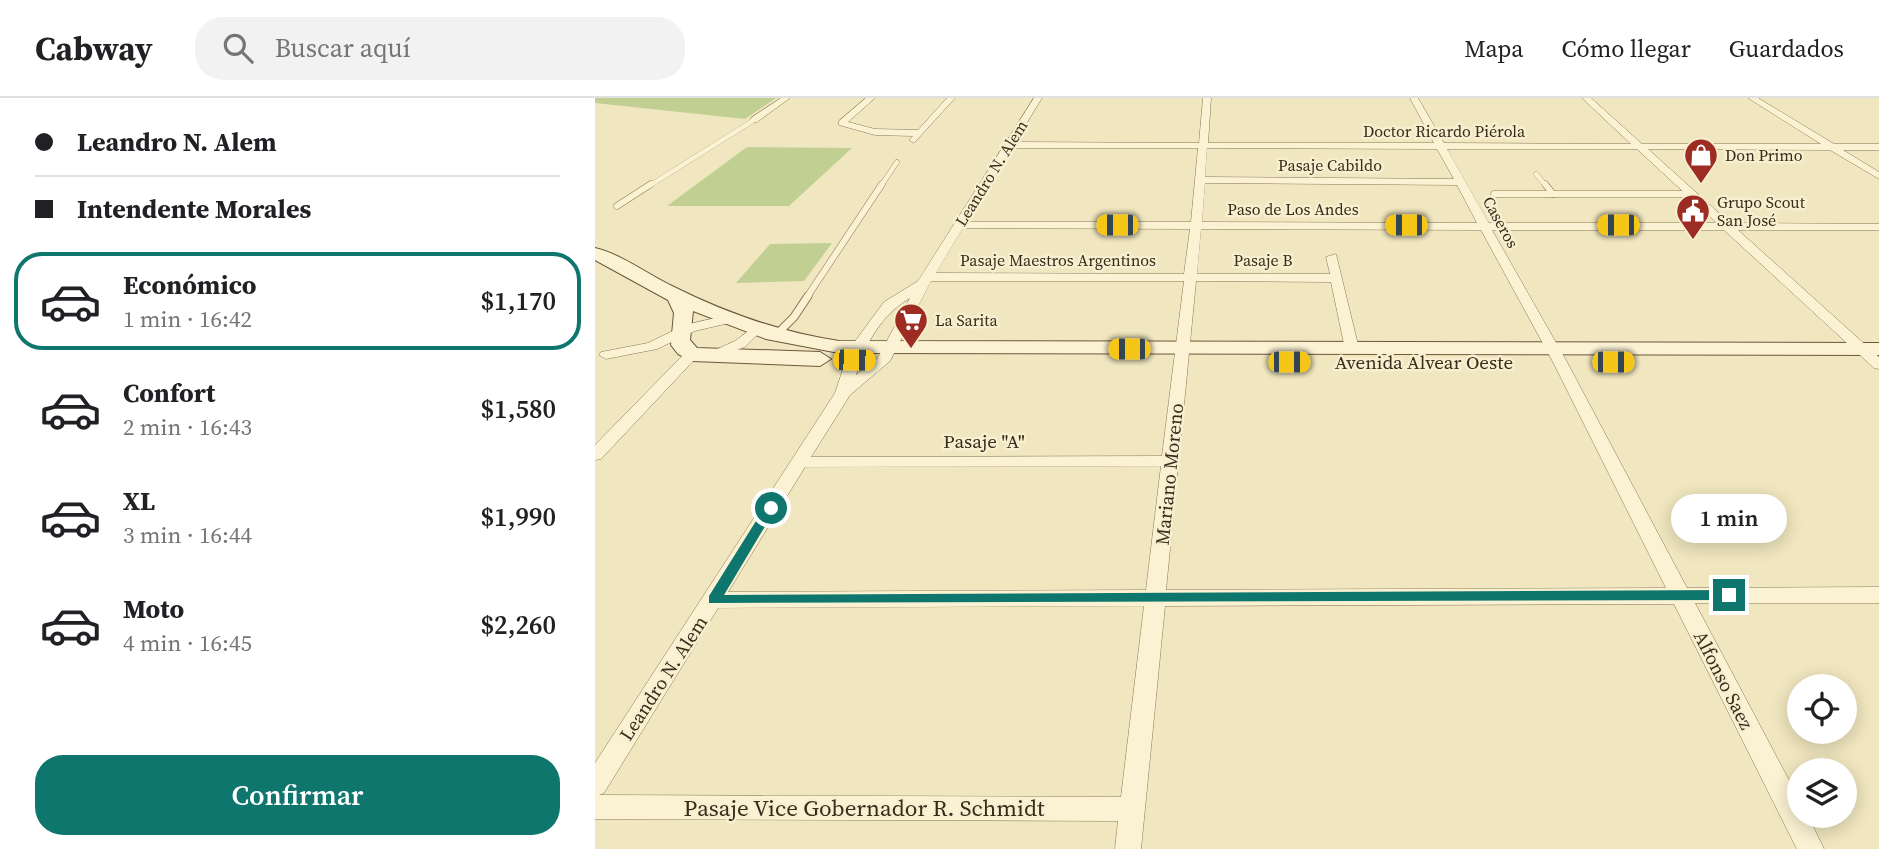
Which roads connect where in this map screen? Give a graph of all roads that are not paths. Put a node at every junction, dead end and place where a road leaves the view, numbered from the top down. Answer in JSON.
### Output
{"nodes":[{"id":1,"x":786,"y":98,"type":"edge"},
{"id":2,"x":871,"y":98,"type":"edge"},
{"id":3,"x":951,"y":98,"type":"edge"},
{"id":4,"x":1038,"y":98,"type":"edge"},
{"id":5,"x":1207,"y":98,"type":"edge"},
{"id":6,"x":1414,"y":98,"type":"edge"},
{"id":7,"x":1586,"y":98,"type":"edge"},
{"id":8,"x":1752,"y":98,"type":"edge"},
{"id":9,"x":754,"y":120,"type":"joint"},
{"id":10,"x":920,"y":133,"type":"junction"},
{"id":11,"x":911,"y":144,"type":"dead end"},
{"id":12,"x":1008,"y":145,"type":"junction"},
{"id":13,"x":1201,"y":145,"type":"junction"},
{"id":14,"x":1442,"y":146,"type":"junction"},
{"id":15,"x":1638,"y":147,"type":"junction"},
{"id":16,"x":1833,"y":147,"type":"junction"},
{"id":17,"x":1879,"y":147,"type":"edge"},
{"id":18,"x":897,"y":162,"type":"dead end"},
{"id":19,"x":1536,"y":174,"type":"dead end"},
{"id":20,"x":1879,"y":176,"type":"edge"},
{"id":21,"x":1200,"y":180,"type":"junction"},
{"id":22,"x":1460,"y":182,"type":"junction"},
{"id":23,"x":1494,"y":194,"type":"dead end"},
{"id":24,"x":1553,"y":194,"type":"junction"},
{"id":25,"x":1690,"y":194,"type":"junction"},
{"id":26,"x":617,"y":206,"type":"dead end"},
{"id":27,"x":1485,"y":224,"type":"junction"},
{"id":28,"x":959,"y":225,"type":"junction"},
{"id":29,"x":1196,"y":225,"type":"junction"},
{"id":30,"x":1725,"y":226,"type":"junction"},
{"id":31,"x":1879,"y":226,"type":"edge"},
{"id":32,"x":595,"y":253,"type":"edge"},
{"id":33,"x":1332,"y":257,"type":"dead end"},
{"id":34,"x":1190,"y":278,"type":"junction"},
{"id":35,"x":1337,"y":278,"type":"junction"},
{"id":36,"x":925,"y":281,"type":"junction"},
{"id":37,"x":677,"y":297,"type":"junction"},
{"id":38,"x":724,"y":320,"type":"junction"},
{"id":39,"x":765,"y":333,"type":"junction"},
{"id":40,"x":677,"y":335,"type":"junction"},
{"id":41,"x":1352,"y":349,"type":"junction"},
{"id":42,"x":701,"y":354,"type":"junction"},
{"id":43,"x":855,"y":354,"type":"junction"},
{"id":44,"x":887,"y":354,"type":"junction"},
{"id":45,"x":600,"y":355,"type":"edge"},
{"id":46,"x":1182,"y":355,"type":"junction"},
{"id":47,"x":1556,"y":355,"type":"junction"},
{"id":48,"x":1875,"y":358,"type":"edge"},
{"id":49,"x":843,"y":393,"type":"junction"},
{"id":50,"x":595,"y":455,"type":"edge"},
{"id":51,"x":1168,"y":461,"type":"junction"},
{"id":52,"x":799,"y":462,"type":"junction"},
{"id":53,"x":1679,"y":595,"type":"junction"},
{"id":54,"x":1879,"y":595,"type":"edge"},
{"id":55,"x":1156,"y":598,"type":"junction"},
{"id":56,"x":714,"y":600,"type":"junction"},
{"id":57,"x":595,"y":785,"type":"edge"},
{"id":58,"x":595,"y":807,"type":"edge"},
{"id":59,"x":1132,"y":809,"type":"junction"},
{"id":60,"x":1128,"y":849,"type":"edge"},
{"id":61,"x":1811,"y":849,"type":"edge"}],
"edges":[{"from":1,"to":9,"type":"street"},
{"from":2,"to":10,"type":"street"},
{"from":3,"to":10,"type":"street"},
{"from":4,"to":12,"type":"street","name":"Leandro N. Alem"},
{"from":5,"to":13,"type":"street","name":"Mariano Moreno"},
{"from":6,"to":14,"type":"street","name":"Caseros"},
{"from":7,"to":15,"type":"street"},
{"from":8,"to":16,"type":"street"},
{"from":9,"to":26,"type":"lane"},
{"from":10,"to":11,"type":"street"},
{"from":12,"to":13,"type":"street","name":"Doctor Ricardo Piérola"},
{"from":12,"to":28,"type":"street","name":"Leandro N. Alem"},
{"from":13,"to":14,"type":"street","name":"Doctor Ricardo Piérola"},
{"from":13,"to":21,"type":"street","name":"Mariano Moreno"},
{"from":14,"to":15,"type":"street","name":"Doctor Ricardo Piérola"},
{"from":14,"to":22,"type":"street","name":"Caseros"},
{"from":15,"to":16,"type":"street","name":"Doctor Ricardo Piérola"},
{"from":15,"to":25,"type":"street"},
{"from":16,"to":17,"type":"street","name":"Doctor Ricardo Piérola"},
{"from":16,"to":20,"type":"street"},
{"from":18,"to":39,"type":"lane"},
{"from":19,"to":24,"type":"lane"},
{"from":21,"to":22,"type":"street","name":"Pasaje Cabildo"},
{"from":21,"to":29,"type":"street","name":"Mariano Moreno"},
{"from":22,"to":27,"type":"street","name":"Caseros"},
{"from":23,"to":24,"type":"lane"},
{"from":24,"to":25,"type":"lane"},
{"from":25,"to":30,"type":"street"},
{"from":27,"to":29,"type":"street","name":"Paso de Los Andes"},
{"from":27,"to":30,"type":"street","name":"Paso de Los Andes"},
{"from":27,"to":47,"type":"street","name":"Caseros"},
{"from":28,"to":29,"type":"street","name":"Paso de Los Andes"},
{"from":28,"to":36,"type":"street","name":"Leandro N. Alem"},
{"from":29,"to":34,"type":"street","name":"Mariano Moreno"},
{"from":30,"to":31,"type":"street","name":"Paso de Los Andes"},
{"from":30,"to":48,"type":"street"},
{"from":32,"to":37,"type":"main road","name":"Avenida Alvear Oeste"},
{"from":33,"to":35,"type":"street"},
{"from":34,"to":35,"type":"street","name":"Pasaje B"},
{"from":34,"to":36,"type":"street","name":"Pasaje Maestros Argentinos"},
{"from":34,"to":46,"type":"street","name":"Mariano Moreno"},
{"from":35,"to":41,"type":"street"},
{"from":36,"to":43,"type":"street","name":"Leandro N. Alem"},
{"from":36,"to":44,"type":"street","name":"Leandro N. Alem"},
{"from":37,"to":38,"type":"main road","name":"Avenida Alvear Oeste"},
{"from":37,"to":40,"type":"main road"},
{"from":38,"to":39,"type":"main road","name":"Avenida Alvear Oeste"},
{"from":38,"to":40,"type":"street"},
{"from":39,"to":42,"type":"street"},
{"from":39,"to":43,"type":"main road","name":"Avenida Alvear Oeste"},
{"from":40,"to":42,"type":"main road"},
{"from":40,"to":45,"type":"street"},
{"from":41,"to":46,"type":"main road","name":"Avenida Alvear Oeste"},
{"from":41,"to":47,"type":"main road","name":"Avenida Alvear Oeste"},
{"from":42,"to":43,"type":"main road","name":"Avenida Alvear Oeste"},
{"from":42,"to":45,"type":"street"},
{"from":42,"to":50,"type":"street"},
{"from":43,"to":44,"type":"main road","name":"Avenida Alvear Oeste"},
{"from":43,"to":49,"type":"street","name":"Leandro N. Alem"},
{"from":44,"to":46,"type":"main road","name":"Avenida Alvear Oeste"},
{"from":44,"to":49,"type":"street","name":"Leandro N. Alem"},
{"from":46,"to":47,"type":"main road","name":"Avenida Alvear Oeste"},
{"from":46,"to":51,"type":"street","name":"Mariano Moreno"},
{"from":47,"to":48,"type":"main road","name":"Avenida Alvear Oeste"},
{"from":47,"to":53,"type":"street","name":"Alfonso Saez"},
{"from":49,"to":52,"type":"street","name":"Leandro N. Alem"},
{"from":51,"to":52,"type":"street","name":"Pasaje \"A\""},
{"from":51,"to":55,"type":"street","name":"Mariano Moreno"},
{"from":52,"to":56,"type":"street","name":"Leandro N. Alem"},
{"from":53,"to":54,"type":"street"},
{"from":53,"to":55,"type":"street"},
{"from":53,"to":61,"type":"street","name":"Alfonso Saez"},
{"from":55,"to":56,"type":"street"},
{"from":55,"to":59,"type":"street","name":"Mariano Moreno"},
{"from":56,"to":57,"type":"street","name":"Leandro N. Alem"},
{"from":58,"to":59,"type":"street","name":"Pasaje Vice Gobernador R. Schmidt"},
{"from":59,"to":60,"type":"street","name":"Mariano Moreno"}]}
